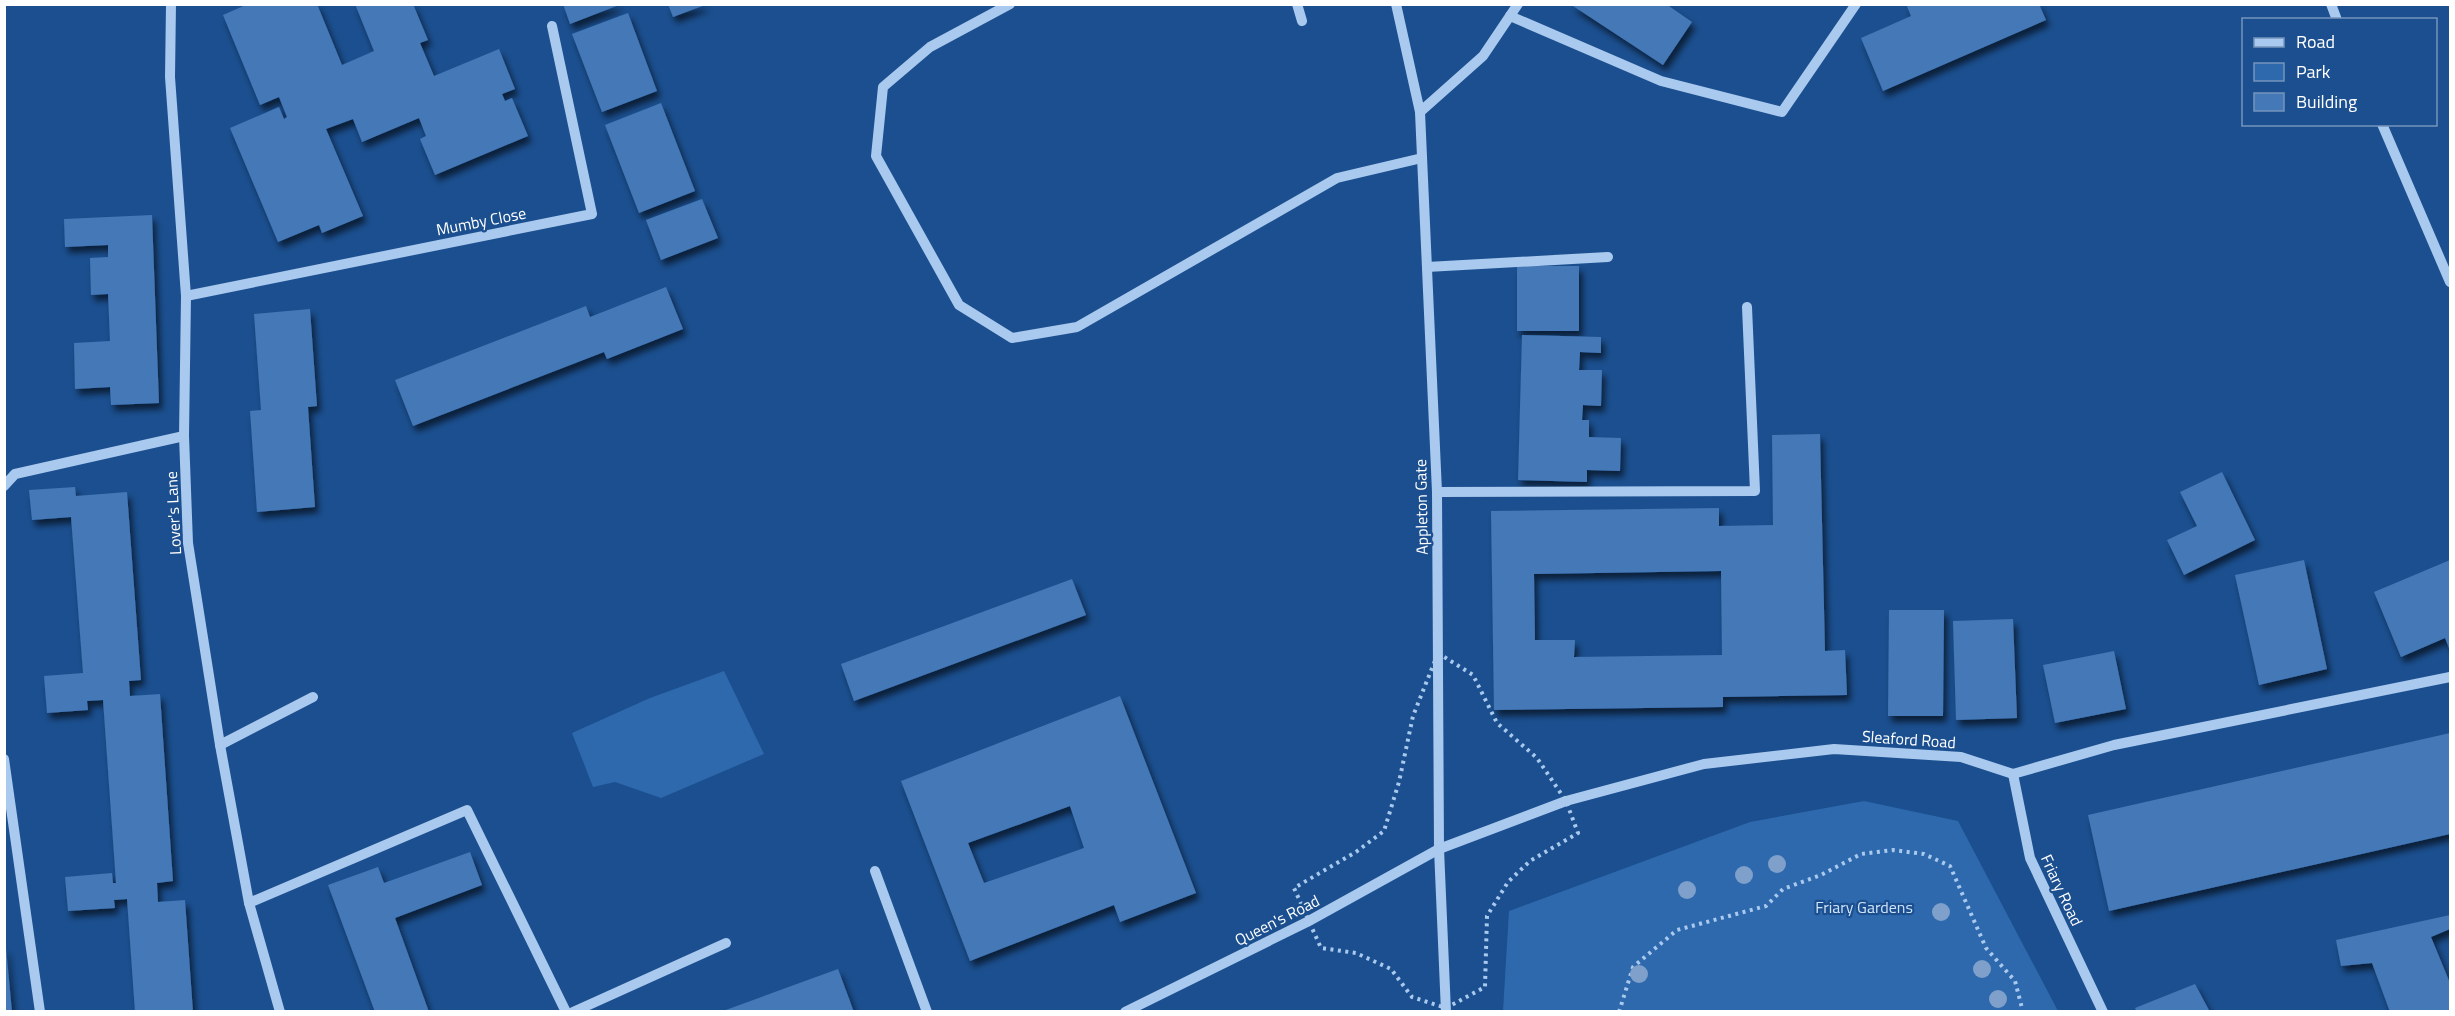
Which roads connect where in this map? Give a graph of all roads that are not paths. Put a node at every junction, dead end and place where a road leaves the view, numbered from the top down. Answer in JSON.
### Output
{"nodes":[{"id":1,"x":171,"y":4,"type":"edge"},
{"id":2,"x":1010,"y":4,"type":"edge"},
{"id":3,"x":1297,"y":4,"type":"edge"},
{"id":4,"x":1396,"y":4,"type":"edge"},
{"id":5,"x":1518,"y":4,"type":"edge"},
{"id":6,"x":1856,"y":4,"type":"edge"},
{"id":7,"x":1510,"y":16,"type":"junction"},
{"id":8,"x":1302,"y":21,"type":"dead end"},
{"id":9,"x":552,"y":26,"type":"dead end"},
{"id":10,"x":1420,"y":112,"type":"junction"},
{"id":11,"x":2383,"y":126,"type":"edge"},
{"id":12,"x":1422,"y":158,"type":"junction"},
{"id":13,"x":1608,"y":257,"type":"dead end"},
{"id":14,"x":1427,"y":267,"type":"junction"},
{"id":15,"x":2451,"y":282,"type":"edge"},
{"id":16,"x":186,"y":296,"type":"junction"},
{"id":17,"x":1747,"y":306,"type":"dead end"},
{"id":18,"x":184,"y":436,"type":"junction"},
{"id":19,"x":4,"y":486,"type":"edge"},
{"id":20,"x":1437,"y":492,"type":"junction"},
{"id":21,"x":2451,"y":677,"type":"edge"},
{"id":22,"x":313,"y":697,"type":"dead end"},
{"id":23,"x":220,"y":745,"type":"junction"},
{"id":24,"x":4,"y":759,"type":"edge"},
{"id":25,"x":2013,"y":774,"type":"junction"},
{"id":26,"x":1439,"y":849,"type":"junction"},
{"id":27,"x":875,"y":870,"type":"dead end"},
{"id":28,"x":249,"y":903,"type":"junction"},
{"id":29,"x":726,"y":943,"type":"dead end"},
{"id":30,"x":40,"y":1011,"type":"edge"},
{"id":31,"x":280,"y":1011,"type":"edge"},
{"id":32,"x":566,"y":1011,"type":"edge"},
{"id":33,"x":573,"y":1011,"type":"edge"},
{"id":34,"x":927,"y":1011,"type":"edge"},
{"id":35,"x":1125,"y":1011,"type":"edge"},
{"id":36,"x":1446,"y":1011,"type":"edge"},
{"id":37,"x":2103,"y":1011,"type":"edge"}],
"edges":[{"from":1,"to":16,"type":"street","name":"Lover's Lane"},
{"from":2,"to":12,"type":"street"},
{"from":3,"to":8,"type":"street"},
{"from":4,"to":10,"type":"street","name":"Appleton Gate"},
{"from":5,"to":7,"type":"street"},
{"from":6,"to":7,"type":"street"},
{"from":7,"to":10,"type":"street"},
{"from":9,"to":16,"type":"street","name":"Mumby Close"},
{"from":10,"to":12,"type":"street","name":"Appleton Gate"},
{"from":11,"to":15,"type":"street"},
{"from":12,"to":14,"type":"street","name":"Appleton Gate"},
{"from":13,"to":14,"type":"street"},
{"from":14,"to":20,"type":"street","name":"Appleton Gate"},
{"from":16,"to":18,"type":"street","name":"Lover's Lane"},
{"from":17,"to":20,"type":"street"},
{"from":18,"to":19,"type":"street"},
{"from":18,"to":23,"type":"street","name":"Lover's Lane"},
{"from":20,"to":26,"type":"street","name":"Appleton Gate"},
{"from":21,"to":25,"type":"street"},
{"from":22,"to":23,"type":"street"},
{"from":23,"to":28,"type":"street","name":"Lover's Lane"},
{"from":24,"to":30,"type":"street"},
{"from":25,"to":26,"type":"street","name":"Sleaford Road"},
{"from":25,"to":37,"type":"street","name":"Friary Road"},
{"from":26,"to":35,"type":"street","name":"Queen's Road"},
{"from":26,"to":36,"type":"street","name":"Appleton Gate"},
{"from":27,"to":34,"type":"street"},
{"from":28,"to":31,"type":"street","name":"Lover's Lane"},
{"from":28,"to":32,"type":"street"},
{"from":29,"to":33,"type":"street"}]}
